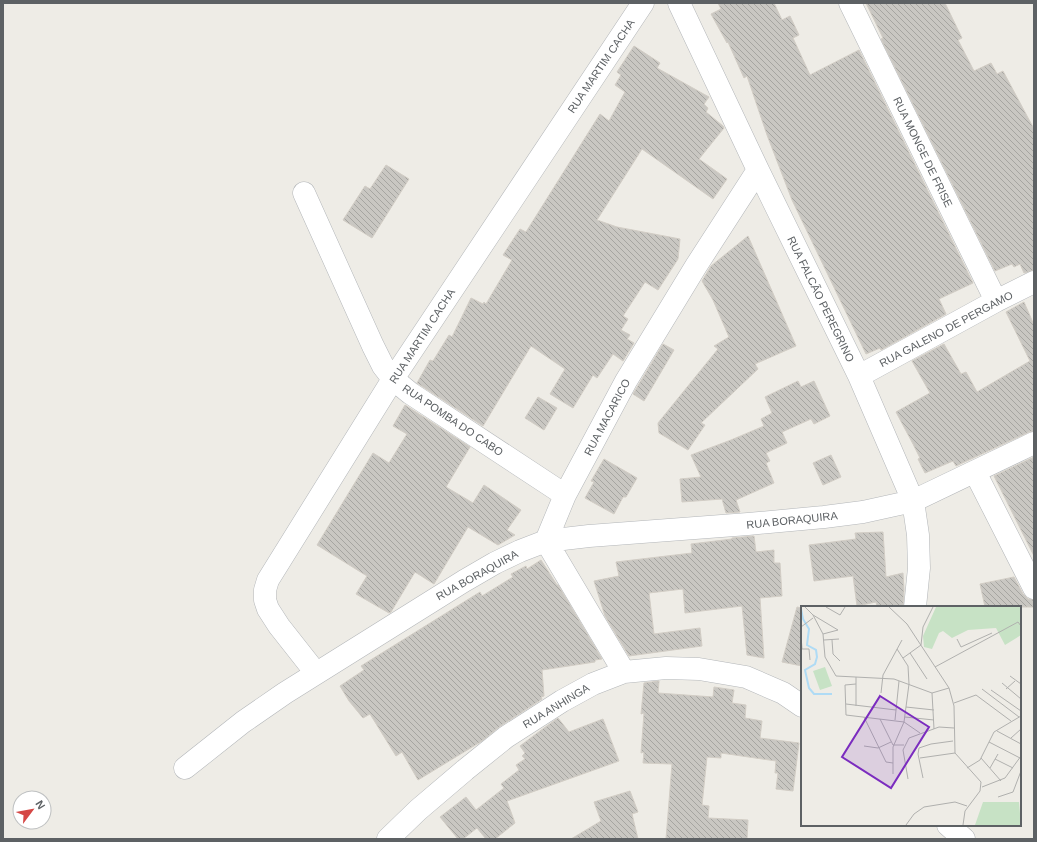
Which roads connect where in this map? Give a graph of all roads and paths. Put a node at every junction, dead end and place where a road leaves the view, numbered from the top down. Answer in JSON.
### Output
{"nodes":[{"id":1,"x":643,"y":3,"type":"edge"},
{"id":2,"x":679,"y":3,"type":"edge"},
{"id":3,"x":850,"y":3,"type":"edge"},
{"id":4,"x":758,"y":170,"type":"junction"},
{"id":5,"x":304,"y":193,"type":"dead end"},
{"id":6,"x":1034,"y":282,"type":"edge"},
{"id":7,"x":996,"y":302,"type":"junction"},
{"id":8,"x":859,"y":376,"type":"junction"},
{"id":9,"x":393,"y":379,"type":"junction"},
{"id":10,"x":1034,"y":443,"type":"edge"},
{"id":11,"x":975,"y":472,"type":"junction"},
{"id":12,"x":565,"y":495,"type":"junction"},
{"id":13,"x":913,"y":501,"type":"junction"},
{"id":14,"x":546,"y":541,"type":"junction"},
{"id":15,"x":1034,"y":588,"type":"edge"},
{"id":16,"x":915,"y":606,"type":"edge"},
{"id":17,"x":624,"y":672,"type":"junction"},
{"id":18,"x":316,"y":673,"type":"junction"},
{"id":19,"x":801,"y":705,"type":"edge"},
{"id":20,"x":185,"y":768,"type":"dead end"},
{"id":21,"x":949,"y":826,"type":"edge"},
{"id":22,"x":388,"y":839,"type":"edge"},
{"id":23,"x":964,"y":839,"type":"edge"}],
"edges":[{"from":1,"to":9,"type":"street","name":"RUA MARTIM CACHA"},
{"from":2,"to":4,"type":"street","name":"RUA FALCÃO PEREGRINO"},
{"from":3,"to":7,"type":"street","name":"RUA MONGE DE FRISE"},
{"from":4,"to":8,"type":"street","name":"RUA FALCÃO PEREGRINO"},
{"from":4,"to":12,"type":"street","name":"RUA MACARICO"},
{"from":5,"to":9,"type":"street","name":"RUA POMBA DO CABO"},
{"from":6,"to":7,"type":"street","name":"RUA GALENO DE PERGAMO"},
{"from":7,"to":8,"type":"street","name":"RUA GALENO DE PERGAMO"},
{"from":8,"to":13,"type":"street","name":"RUA FALCÃO PEREGRINO"},
{"from":9,"to":12,"type":"street","name":"RUA POMBA DO CABO"},
{"from":9,"to":18,"type":"street","name":"RUA MARTIM CACHA"},
{"from":10,"to":11,"type":"street","name":"RUA BORAQUIRA"},
{"from":11,"to":13,"type":"street","name":"RUA BORAQUIRA"},
{"from":11,"to":15,"type":"street"},
{"from":12,"to":14,"type":"street","name":"RUA MACARICO"},
{"from":13,"to":14,"type":"street","name":"RUA BORAQUIRA"},
{"from":13,"to":16,"type":"street","name":"RUA FALCÃO PEREGRINO"},
{"from":14,"to":17,"type":"street"},
{"from":14,"to":18,"type":"street","name":"RUA BORAQUIRA"},
{"from":17,"to":19,"type":"street","name":"RUA ANHINGA"},
{"from":17,"to":22,"type":"street","name":"RUA ANHINGA"},
{"from":18,"to":20,"type":"street","name":"RUA BORAQUIRA"},
{"from":21,"to":23,"type":"street"}]}
